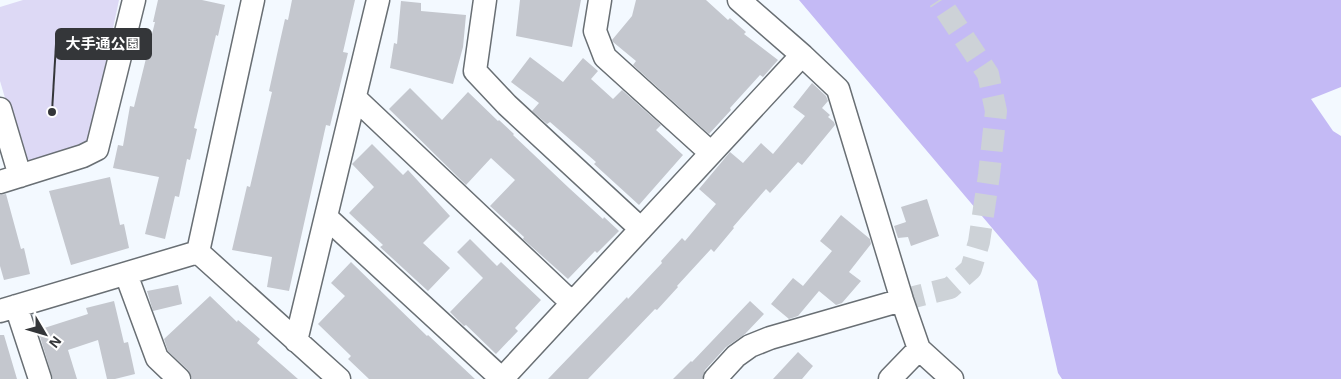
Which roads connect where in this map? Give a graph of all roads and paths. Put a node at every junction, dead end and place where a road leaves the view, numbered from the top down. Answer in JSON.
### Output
{"nodes":[{"id":1,"x":134,"y":0,"type":"edge"},
{"id":2,"x":253,"y":0,"type":"edge"},
{"id":3,"x":378,"y":0,"type":"edge"},
{"id":4,"x":485,"y":0,"type":"edge"},
{"id":5,"x":600,"y":0,"type":"edge"},
{"id":6,"x":739,"y":0,"type":"edge"},
{"id":7,"x":802,"y":55,"type":"junction"},
{"id":8,"x":354,"y":98,"type":"junction"},
{"id":9,"x":0,"y":109,"type":"edge"},
{"id":10,"x":711,"y":153,"type":"junction"},
{"id":11,"x":10,"y":179,"type":"edge"},
{"id":12,"x":326,"y":217,"type":"junction"},
{"id":13,"x":640,"y":229,"type":"junction"},
{"id":14,"x":198,"y":252,"type":"junction"},
{"id":15,"x":126,"y":274,"type":"junction"},
{"id":16,"x":902,"y":300,"type":"junction"},
{"id":17,"x":572,"y":303,"type":"junction"},
{"id":18,"x":8,"y":309,"type":"edge"},
{"id":19,"x":296,"y":341,"type":"junction"},
{"id":20,"x":919,"y":349,"type":"junction"},
{"id":21,"x":40,"y":379,"type":"edge"},
{"id":22,"x":179,"y":379,"type":"edge"},
{"id":23,"x":339,"y":379,"type":"edge"},
{"id":24,"x":502,"y":379,"type":"edge"},
{"id":25,"x":716,"y":379,"type":"edge"},
{"id":26,"x":890,"y":379,"type":"edge"},
{"id":27,"x":952,"y":379,"type":"edge"}],
"edges":[{"from":1,"to":11,"type":"street"},
{"from":2,"to":14,"type":"street"},
{"from":3,"to":8,"type":"street"},
{"from":4,"to":13,"type":"street"},
{"from":5,"to":10,"type":"street"},
{"from":6,"to":7,"type":"street"},
{"from":7,"to":10,"type":"street"},
{"from":7,"to":16,"type":"street"},
{"from":8,"to":12,"type":"street"},
{"from":8,"to":17,"type":"street"},
{"from":9,"to":11,"type":"street"},
{"from":10,"to":13,"type":"street"},
{"from":12,"to":19,"type":"street"},
{"from":12,"to":24,"type":"street"},
{"from":13,"to":17,"type":"street"},
{"from":14,"to":15,"type":"street"},
{"from":14,"to":19,"type":"street"},
{"from":15,"to":18,"type":"street"},
{"from":15,"to":22,"type":"street"},
{"from":16,"to":20,"type":"street"},
{"from":16,"to":25,"type":"street"},
{"from":17,"to":24,"type":"street"},
{"from":18,"to":21,"type":"street"},
{"from":19,"to":23,"type":"street"},
{"from":20,"to":26,"type":"street"},
{"from":20,"to":27,"type":"street"}]}
